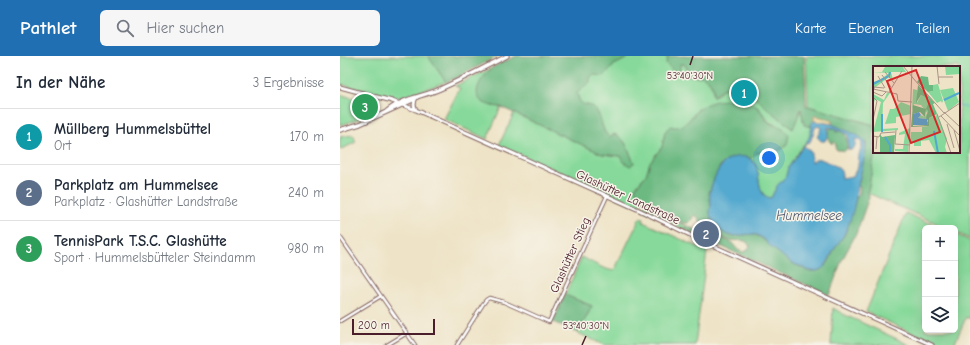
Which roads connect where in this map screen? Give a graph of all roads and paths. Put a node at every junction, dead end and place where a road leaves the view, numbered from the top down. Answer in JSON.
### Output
{"nodes":[{"id":1,"x":508,"y":56,"type":"edge"},
{"id":2,"x":340,"y":87,"type":"edge"},
{"id":3,"x":416,"y":98,"type":"junction"},
{"id":4,"x":401,"y":104,"type":"junction"},
{"id":5,"x":416,"y":110,"type":"junction"},
{"id":6,"x":340,"y":130,"type":"edge"},
{"id":7,"x":607,"y":196,"type":"junction"},
{"id":8,"x":340,"y":237,"type":"edge"},
{"id":9,"x":381,"y":296,"type":"junction"},
{"id":10,"x":340,"y":321,"type":"edge"},
{"id":11,"x":407,"y":333,"type":"junction"},
{"id":12,"x":387,"y":345,"type":"edge"},
{"id":13,"x":415,"y":345,"type":"edge"},
{"id":14,"x":458,"y":345,"type":"edge"},
{"id":15,"x":932,"y":345,"type":"edge"}],
"edges":[{"from":1,"to":3,"type":"main road"},
{"from":2,"to":4,"type":"street","name":"Glashütter Landstraße"},
{"from":3,"to":4,"type":"main road"},
{"from":3,"to":5,"type":"street"},
{"from":4,"to":5,"type":"street","name":"Glashütter Landstraße"},
{"from":4,"to":6,"type":"main road"},
{"from":5,"to":7,"type":"street","name":"Glashütter Landstraße"},
{"from":7,"to":14,"type":"street","name":"Glashütter Stieg"},
{"from":7,"to":15,"type":"street","name":"Glashütter Landstraße"},
{"from":8,"to":9,"type":"street"},
{"from":9,"to":10,"type":"street"},
{"from":9,"to":11,"type":"street"},
{"from":11,"to":12,"type":"street"},
{"from":11,"to":13,"type":"street"}]}
